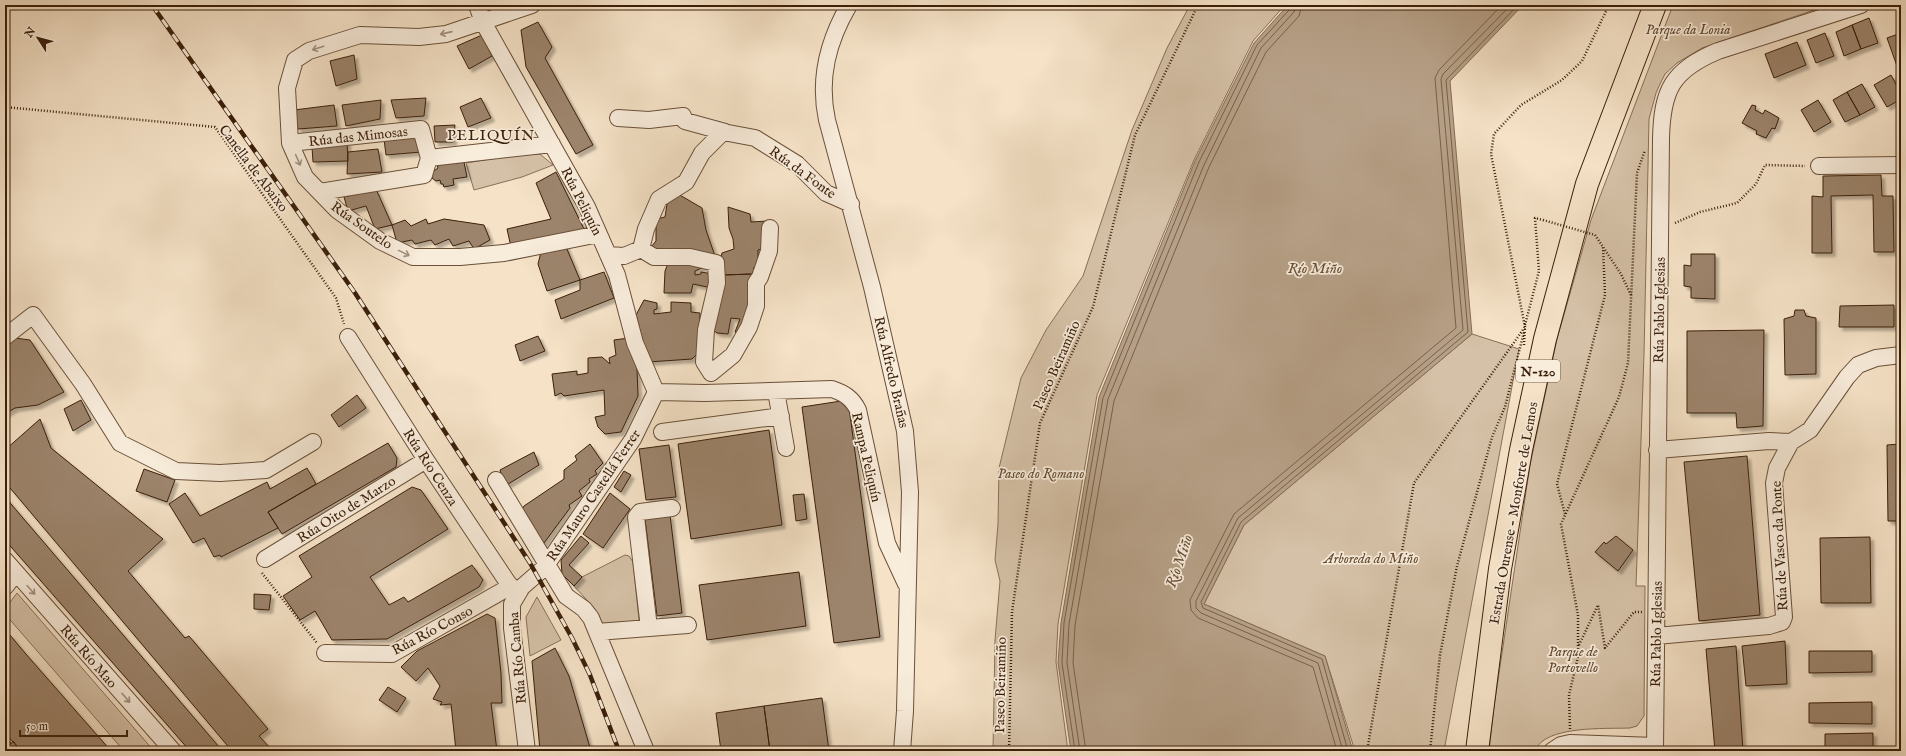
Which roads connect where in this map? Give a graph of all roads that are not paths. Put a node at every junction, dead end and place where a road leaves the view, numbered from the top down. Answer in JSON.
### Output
{"nodes":[{"id":1,"x":477,"y":5,"type":"edge"},
{"id":2,"x":532,"y":5,"type":"edge"},
{"id":3,"x":849,"y":5,"type":"edge"},
{"id":4,"x":1654,"y":5,"type":"edge"},
{"id":5,"x":1861,"y":5,"type":"edge"},
{"id":6,"x":483,"y":22,"type":"junction"},
{"id":7,"x":618,"y":118,"type":"dead end"},
{"id":8,"x":725,"y":132,"type":"junction"},
{"id":9,"x":290,"y":143,"type":"junction"},
{"id":10,"x":552,"y":144,"type":"junction"},
{"id":11,"x":429,"y":158,"type":"junction"},
{"id":12,"x":1901,"y":165,"type":"edge"},
{"id":13,"x":1819,"y":166,"type":"road end"},
{"id":14,"x":320,"y":192,"type":"junction"},
{"id":15,"x":851,"y":204,"type":"junction"},
{"id":16,"x":770,"y":228,"type":"dead end"},
{"id":17,"x":599,"y":234,"type":"junction"},
{"id":18,"x":641,"y":249,"type":"junction"},
{"id":19,"x":608,"y":255,"type":"junction"},
{"id":20,"x":5,"y":337,"type":"edge"},
{"id":21,"x":348,"y":337,"type":"road end"},
{"id":22,"x":1901,"y":355,"type":"edge"},
{"id":23,"x":711,"y":373,"type":"junction"},
{"id":24,"x":776,"y":391,"type":"junction"},
{"id":25,"x":656,"y":392,"type":"junction"},
{"id":26,"x":705,"y":393,"type":"junction"},
{"id":27,"x":780,"y":416,"type":"junction"},
{"id":28,"x":662,"y":432,"type":"dead end"},
{"id":29,"x":312,"y":442,"type":"dead end"},
{"id":30,"x":1791,"y":442,"type":"junction"},
{"id":31,"x":786,"y":448,"type":"dead end"},
{"id":32,"x":1657,"y":450,"type":"junction"},
{"id":33,"x":426,"y":460,"type":"junction"},
{"id":34,"x":496,"y":480,"type":"dead end"},
{"id":35,"x":672,"y":508,"type":"dead end"},
{"id":36,"x":5,"y":560,"type":"edge"},
{"id":37,"x":263,"y":566,"type":"road end"},
{"id":38,"x":542,"y":569,"type":"junction"},
{"id":39,"x":16,"y":573,"type":"junction"},
{"id":40,"x":5,"y":587,"type":"edge"},
{"id":41,"x":908,"y":587,"type":"junction"},
{"id":42,"x":513,"y":591,"type":"junction"},
{"id":43,"x":688,"y":625,"type":"dead end"},
{"id":44,"x":649,"y":628,"type":"junction"},
{"id":45,"x":597,"y":632,"type":"junction"},
{"id":46,"x":1656,"y":636,"type":"junction"},
{"id":47,"x":324,"y":653,"type":"road end"},
{"id":48,"x":1655,"y":749,"type":"edge"},
{"id":49,"x":173,"y":751,"type":"edge"},
{"id":50,"x":527,"y":751,"type":"edge"},
{"id":51,"x":646,"y":751,"type":"edge"},
{"id":52,"x":902,"y":751,"type":"edge"},
{"id":53,"x":1477,"y":751,"type":"edge"},
{"id":54,"x":1552,"y":751,"type":"edge"}],
"edges":[{"from":1,"to":6,"type":"street","name":"Rúa Peliquín"},
{"from":2,"to":6,"type":"street","name":"Rúa Soutelo"},
{"from":3,"to":15,"type":"street","name":"Rúa Alfredo Brañas"},
{"from":4,"to":53,"type":"highway","name":"Estrada Ourense - Monforte de Lemos","number":"N-120"},
{"from":5,"to":32,"type":"street","name":"Rúa Pablo Iglesias"},
{"from":6,"to":9,"type":"street","name":"Rúa Soutelo","one_way":true},
{"from":6,"to":10,"type":"street","name":"Rúa Peliquín"},
{"from":7,"to":8,"type":"street","name":"Rúa da Fonte"},
{"from":8,"to":15,"type":"street","name":"Rúa da Fonte"},
{"from":8,"to":18,"type":"street"},
{"from":9,"to":11,"type":"street","name":"Rúa das Mimosas"},
{"from":9,"to":14,"type":"street","name":"Rúa Soutelo","one_way":true},
{"from":10,"to":11,"type":"street"},
{"from":10,"to":17,"type":"street","name":"Rúa Peliquín"},
{"from":11,"to":14,"type":"street"},
{"from":12,"to":13,"type":"street"},
{"from":14,"to":17,"type":"street","name":"Rúa Soutelo","one_way":true},
{"from":15,"to":41,"type":"street","name":"Rúa Alfredo Brañas"},
{"from":16,"to":23,"type":"street"},
{"from":17,"to":19,"type":"street","name":"Rúa Peliquín"},
{"from":18,"to":19,"type":"street"},
{"from":18,"to":23,"type":"street"},
{"from":19,"to":25,"type":"street","name":"Rúa Peliquín"},
{"from":20,"to":29,"type":"street"},
{"from":21,"to":33,"type":"street","name":"Rúa Río Cenza"},
{"from":22,"to":30,"type":"street"},
{"from":23,"to":26,"type":"street"},
{"from":24,"to":26,"type":"street","name":"Rampa Peliquín"},
{"from":24,"to":27,"type":"street"},
{"from":24,"to":41,"type":"street","name":"Rampa Peliquín"},
{"from":25,"to":26,"type":"street","name":"Rampa Peliquín"},
{"from":25,"to":38,"type":"street","name":"Rúa Mauro Castellá Ferrer"},
{"from":27,"to":28,"type":"street"},
{"from":27,"to":31,"type":"street"},
{"from":30,"to":32,"type":"street"},
{"from":30,"to":46,"type":"street","name":"Rúa de Vasco da Ponte"},
{"from":32,"to":46,"type":"street","name":"Rúa Pablo Iglesias"},
{"from":33,"to":37,"type":"street","name":"Rúa Oito de Marzo"},
{"from":33,"to":42,"type":"street","name":"Rúa Río Cenza"},
{"from":34,"to":38,"type":"street"},
{"from":35,"to":44,"type":"street"},
{"from":36,"to":39,"type":"street","name":"Rúa Río Mao"},
{"from":38,"to":42,"type":"street","name":"Rúa Río Camba"},
{"from":38,"to":45,"type":"street"},
{"from":39,"to":40,"type":"street"},
{"from":39,"to":49,"type":"street","name":"Rúa Río Mao","one_way":true},
{"from":41,"to":52,"type":"street","name":"Rúa Alfredo Brañas"},
{"from":42,"to":47,"type":"street","name":"Rúa Río Conso"},
{"from":42,"to":50,"type":"street","name":"Rúa Río Camba"},
{"from":43,"to":44,"type":"street"},
{"from":44,"to":45,"type":"street"},
{"from":45,"to":51,"type":"street"},
{"from":46,"to":48,"type":"street","name":"Rúa Pablo Iglesias"},
{"from":48,"to":54,"type":"street","name":"Rúa Pablo Iglesias"}]}
